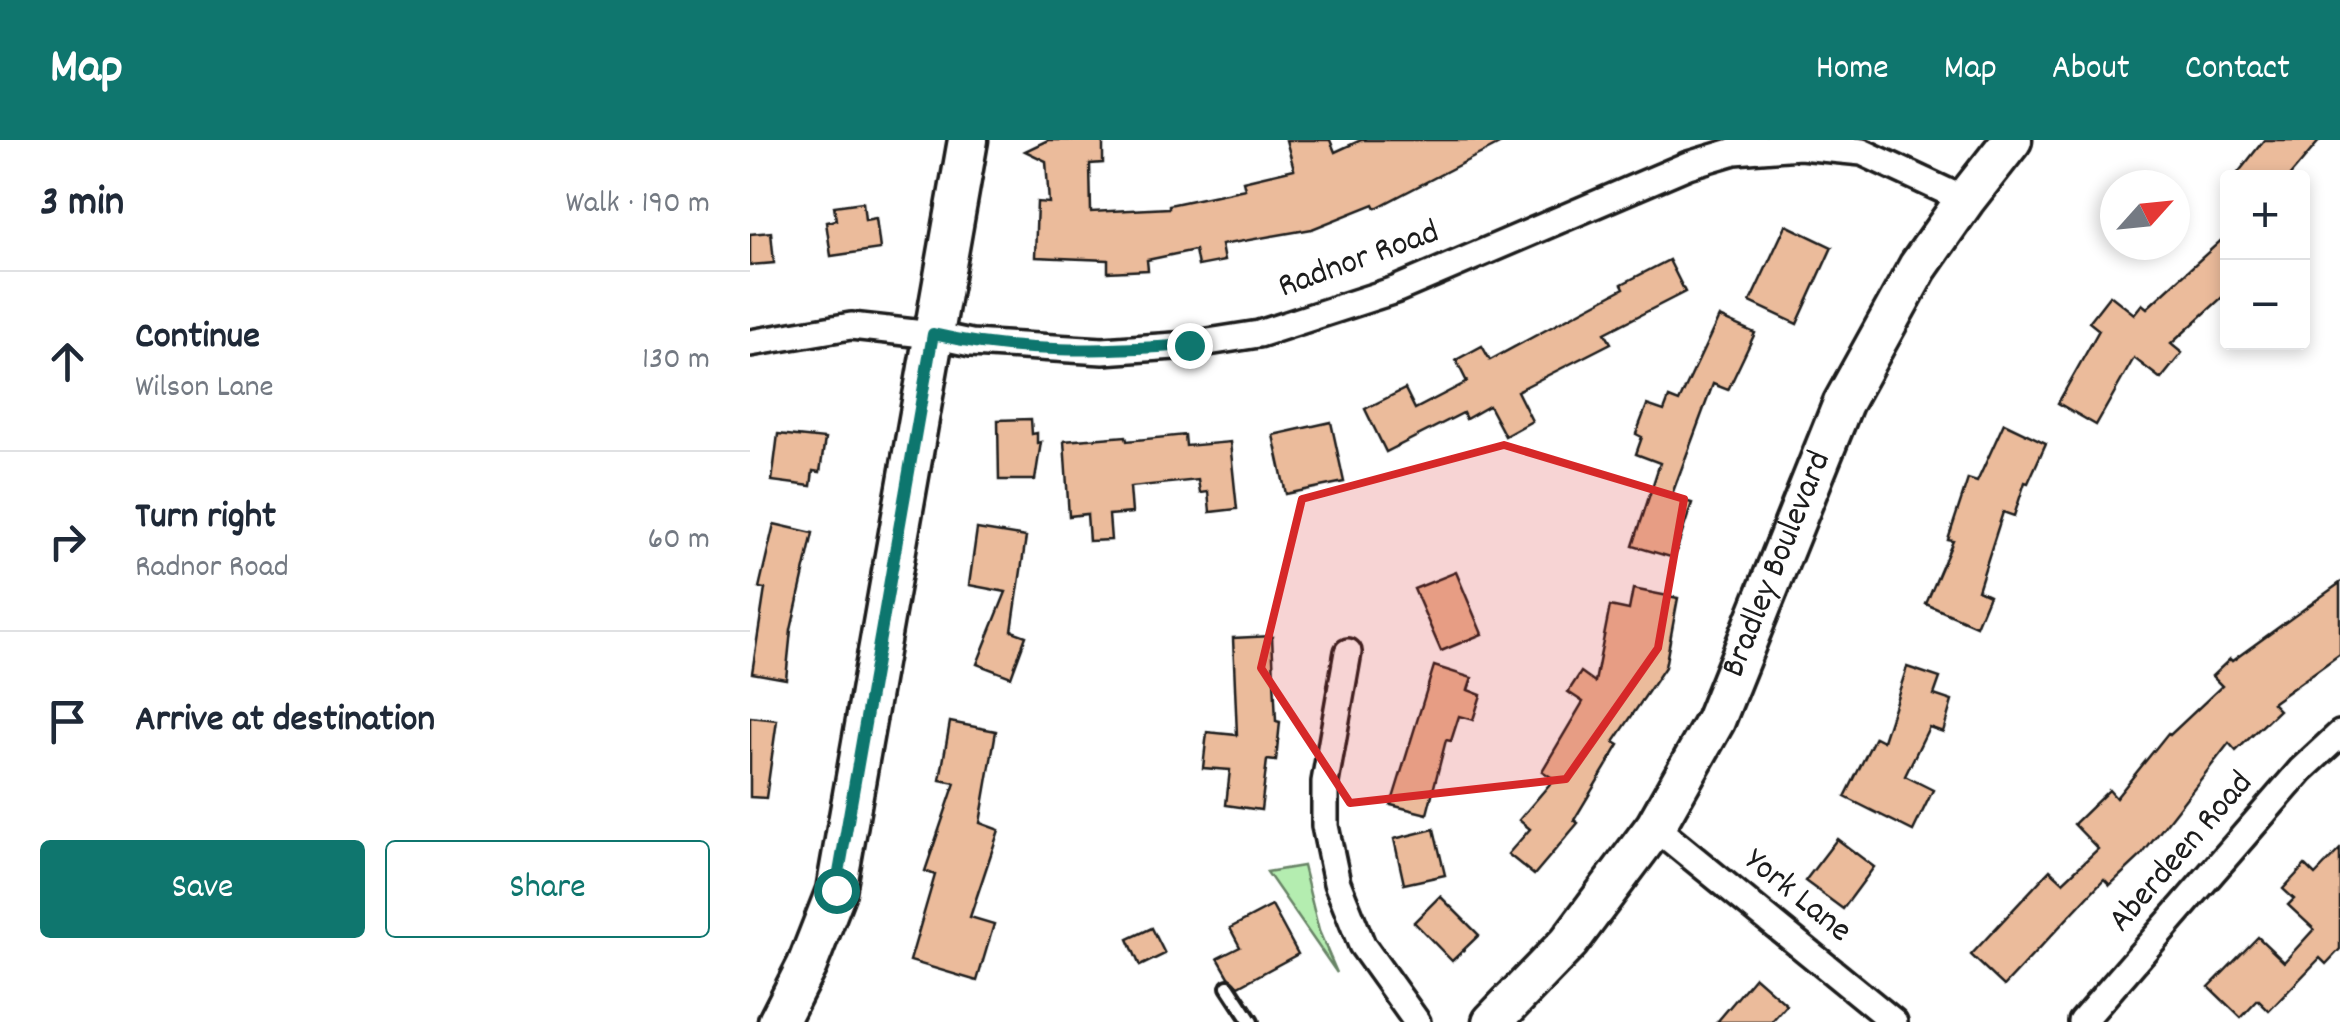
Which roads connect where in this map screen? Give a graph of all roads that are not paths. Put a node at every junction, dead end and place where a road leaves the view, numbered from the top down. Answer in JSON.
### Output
{"nodes":[{"id":1,"x":968,"y":140,"type":"edge"},
{"id":2,"x":2012,"y":140,"type":"edge"},
{"id":3,"x":1964,"y":200,"type":"junction"},
{"id":4,"x":933,"y":334,"type":"junction"},
{"id":5,"x":750,"y":343,"type":"edge"},
{"id":6,"x":1348,"y":652,"type":"dead end"},
{"id":7,"x":2340,"y":734,"type":"edge"},
{"id":8,"x":1655,"y":827,"type":"junction"},
{"id":9,"x":1228,"y":987,"type":"dead end"},
{"id":10,"x":778,"y":1022,"type":"edge"},
{"id":11,"x":1251,"y":1022,"type":"edge"},
{"id":12,"x":1417,"y":1022,"type":"edge"},
{"id":13,"x":1492,"y":1022,"type":"edge"},
{"id":14,"x":1894,"y":1022,"type":"edge"},
{"id":15,"x":2082,"y":1022,"type":"edge"}],
"edges":[{"from":1,"to":4,"type":"main road"},
{"from":2,"to":3,"type":"main road","name":"Bradley Boulevard"},
{"from":3,"to":4,"type":"street","name":"Radnor Road"},
{"from":3,"to":8,"type":"main road","name":"Bradley Boulevard"},
{"from":4,"to":5,"type":"street","name":"Radnor Road"},
{"from":4,"to":10,"type":"main road"},
{"from":6,"to":12,"type":"street"},
{"from":7,"to":15,"type":"street","name":"Aberdeen Road"},
{"from":8,"to":13,"type":"main road","name":"Bradley Boulevard"},
{"from":8,"to":14,"type":"street","name":"York Lane"},
{"from":9,"to":11,"type":"lane"}]}
